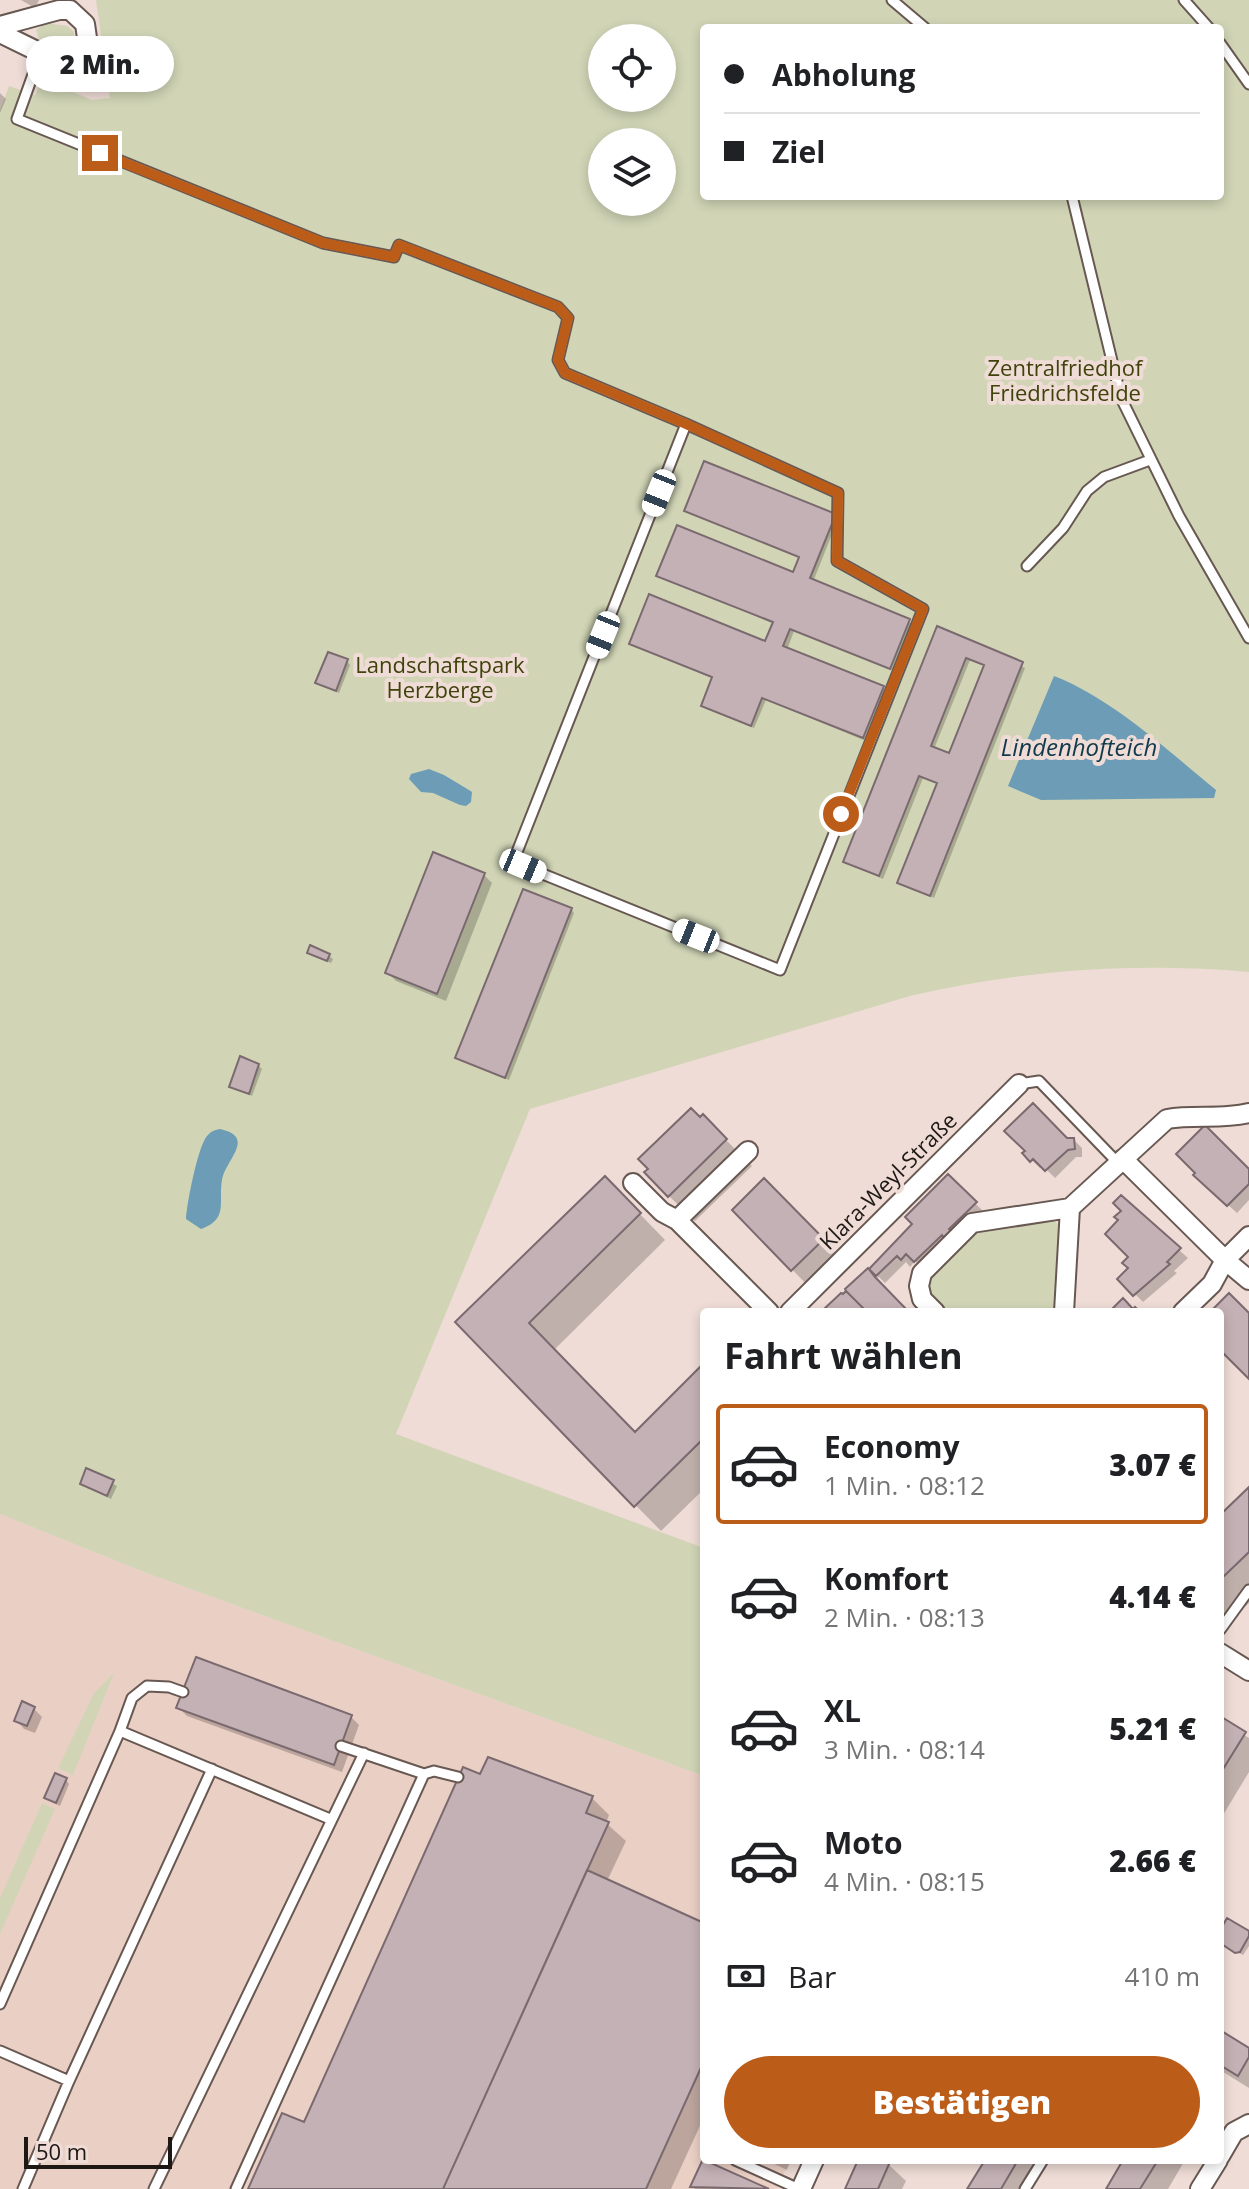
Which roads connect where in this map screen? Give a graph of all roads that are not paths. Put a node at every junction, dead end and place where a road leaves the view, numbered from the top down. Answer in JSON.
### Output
{"nodes":[{"id":1,"x":892,"y":0,"type":"edge"},
{"id":2,"x":1184,"y":0,"type":"edge"},
{"id":3,"x":920,"y":24,"type":"edge"},
{"id":4,"x":1205,"y":24,"type":"edge"},
{"id":5,"x":0,"y":26,"type":"edge"},
{"id":6,"x":0,"y":33,"type":"edge"},
{"id":7,"x":1224,"y":49,"type":"edge"},
{"id":8,"x":40,"y":55,"type":"junction"},
{"id":9,"x":1249,"y":84,"type":"edge"},
{"id":10,"x":1073,"y":200,"type":"edge"},
{"id":11,"x":686,"y":424,"type":"junction"},
{"id":12,"x":1150,"y":460,"type":"junction"},
{"id":13,"x":1027,"y":566,"type":"dead end"},
{"id":14,"x":1249,"y":638,"type":"edge"},
{"id":15,"x":1019,"y":1084,"type":"joint"},
{"id":16,"x":1249,"y":1113,"type":"edge"},
{"id":17,"x":748,"y":1151,"type":"dead end"},
{"id":18,"x":1120,"y":1161,"type":"junction"},
{"id":19,"x":633,"y":1183,"type":"dead end"},
{"id":20,"x":1070,"y":1208,"type":"junction"},
{"id":21,"x":677,"y":1220,"type":"junction"},
{"id":22,"x":1249,"y":1236,"type":"edge"},
{"id":23,"x":1225,"y":1260,"type":"junction"},
{"id":24,"x":1249,"y":1280,"type":"edge"},
{"id":25,"x":765,"y":1308,"type":"edge"},
{"id":26,"x":794,"y":1308,"type":"edge"},
{"id":27,"x":931,"y":1308,"type":"edge"},
{"id":28,"x":1064,"y":1308,"type":"edge"},
{"id":29,"x":1187,"y":1308,"type":"edge"},
{"id":30,"x":1249,"y":1590,"type":"edge"},
{"id":31,"x":1224,"y":1624,"type":"edge"},
{"id":32,"x":1224,"y":1655,"type":"edge"},
{"id":33,"x":1249,"y":1671,"type":"edge"},
{"id":34,"x":183,"y":1692,"type":"dead end"},
{"id":35,"x":120,"y":1731,"type":"junction"},
{"id":36,"x":341,"y":1746,"type":"dead end"},
{"id":37,"x":364,"y":1753,"type":"junction"},
{"id":38,"x":212,"y":1769,"type":"junction"},
{"id":39,"x":424,"y":1774,"type":"junction"},
{"id":40,"x":458,"y":1777,"type":"dead end"},
{"id":41,"x":330,"y":1819,"type":"junction"},
{"id":42,"x":0,"y":2004,"type":"edge"},
{"id":43,"x":0,"y":2051,"type":"edge"},
{"id":44,"x":69,"y":2081,"type":"junction"},
{"id":45,"x":1236,"y":2130,"type":"edge"},
{"id":46,"x":1224,"y":2150,"type":"edge"},
{"id":47,"x":744,"y":2164,"type":"edge"},
{"id":48,"x":812,"y":2164,"type":"edge"},
{"id":49,"x":1041,"y":2164,"type":"edge"},
{"id":50,"x":1215,"y":2164,"type":"edge"},
{"id":51,"x":23,"y":2189,"type":"edge"},
{"id":52,"x":154,"y":2189,"type":"edge"},
{"id":53,"x":236,"y":2189,"type":"edge"},
{"id":54,"x":800,"y":2189,"type":"edge"},
{"id":55,"x":1025,"y":2189,"type":"edge"},
{"id":56,"x":1200,"y":2189,"type":"edge"}],
"edges":[{"from":1,"to":3,"type":"lane"},
{"from":2,"to":4,"type":"lane"},
{"from":5,"to":8,"type":"street"},
{"from":6,"to":8,"type":"street"},
{"from":7,"to":9,"type":"lane"},
{"from":8,"to":11,"type":"lane"},
{"from":10,"to":12,"type":"lane"},
{"from":11,"to":11,"type":"lane"},
{"from":12,"to":13,"type":"lane"},
{"from":12,"to":14,"type":"lane"},
{"from":15,"to":18,"type":"lane"},
{"from":15,"to":26,"type":"street","name":"Klara-Weyl-Straße"},
{"from":16,"to":18,"type":"street"},
{"from":17,"to":21,"type":"street"},
{"from":18,"to":20,"type":"street"},
{"from":18,"to":23,"type":"street"},
{"from":19,"to":21,"type":"street"},
{"from":20,"to":27,"type":"street"},
{"from":20,"to":28,"type":"street"},
{"from":21,"to":25,"type":"street"},
{"from":22,"to":23,"type":"street"},
{"from":23,"to":24,"type":"street"},
{"from":23,"to":29,"type":"street"},
{"from":30,"to":31,"type":"lane"},
{"from":32,"to":33,"type":"street"},
{"from":34,"to":35,"type":"lane"},
{"from":35,"to":38,"type":"lane"},
{"from":35,"to":42,"type":"lane"},
{"from":36,"to":37,"type":"lane"},
{"from":37,"to":39,"type":"lane"},
{"from":37,"to":41,"type":"lane"},
{"from":38,"to":41,"type":"lane"},
{"from":38,"to":44,"type":"lane"},
{"from":39,"to":40,"type":"lane"},
{"from":39,"to":53,"type":"lane"},
{"from":41,"to":52,"type":"lane"},
{"from":43,"to":44,"type":"lane"},
{"from":44,"to":51,"type":"lane"},
{"from":45,"to":46,"type":"street"},
{"from":47,"to":54,"type":"lane"},
{"from":48,"to":54,"type":"street"},
{"from":49,"to":55,"type":"lane"},
{"from":50,"to":56,"type":"street"}]}
